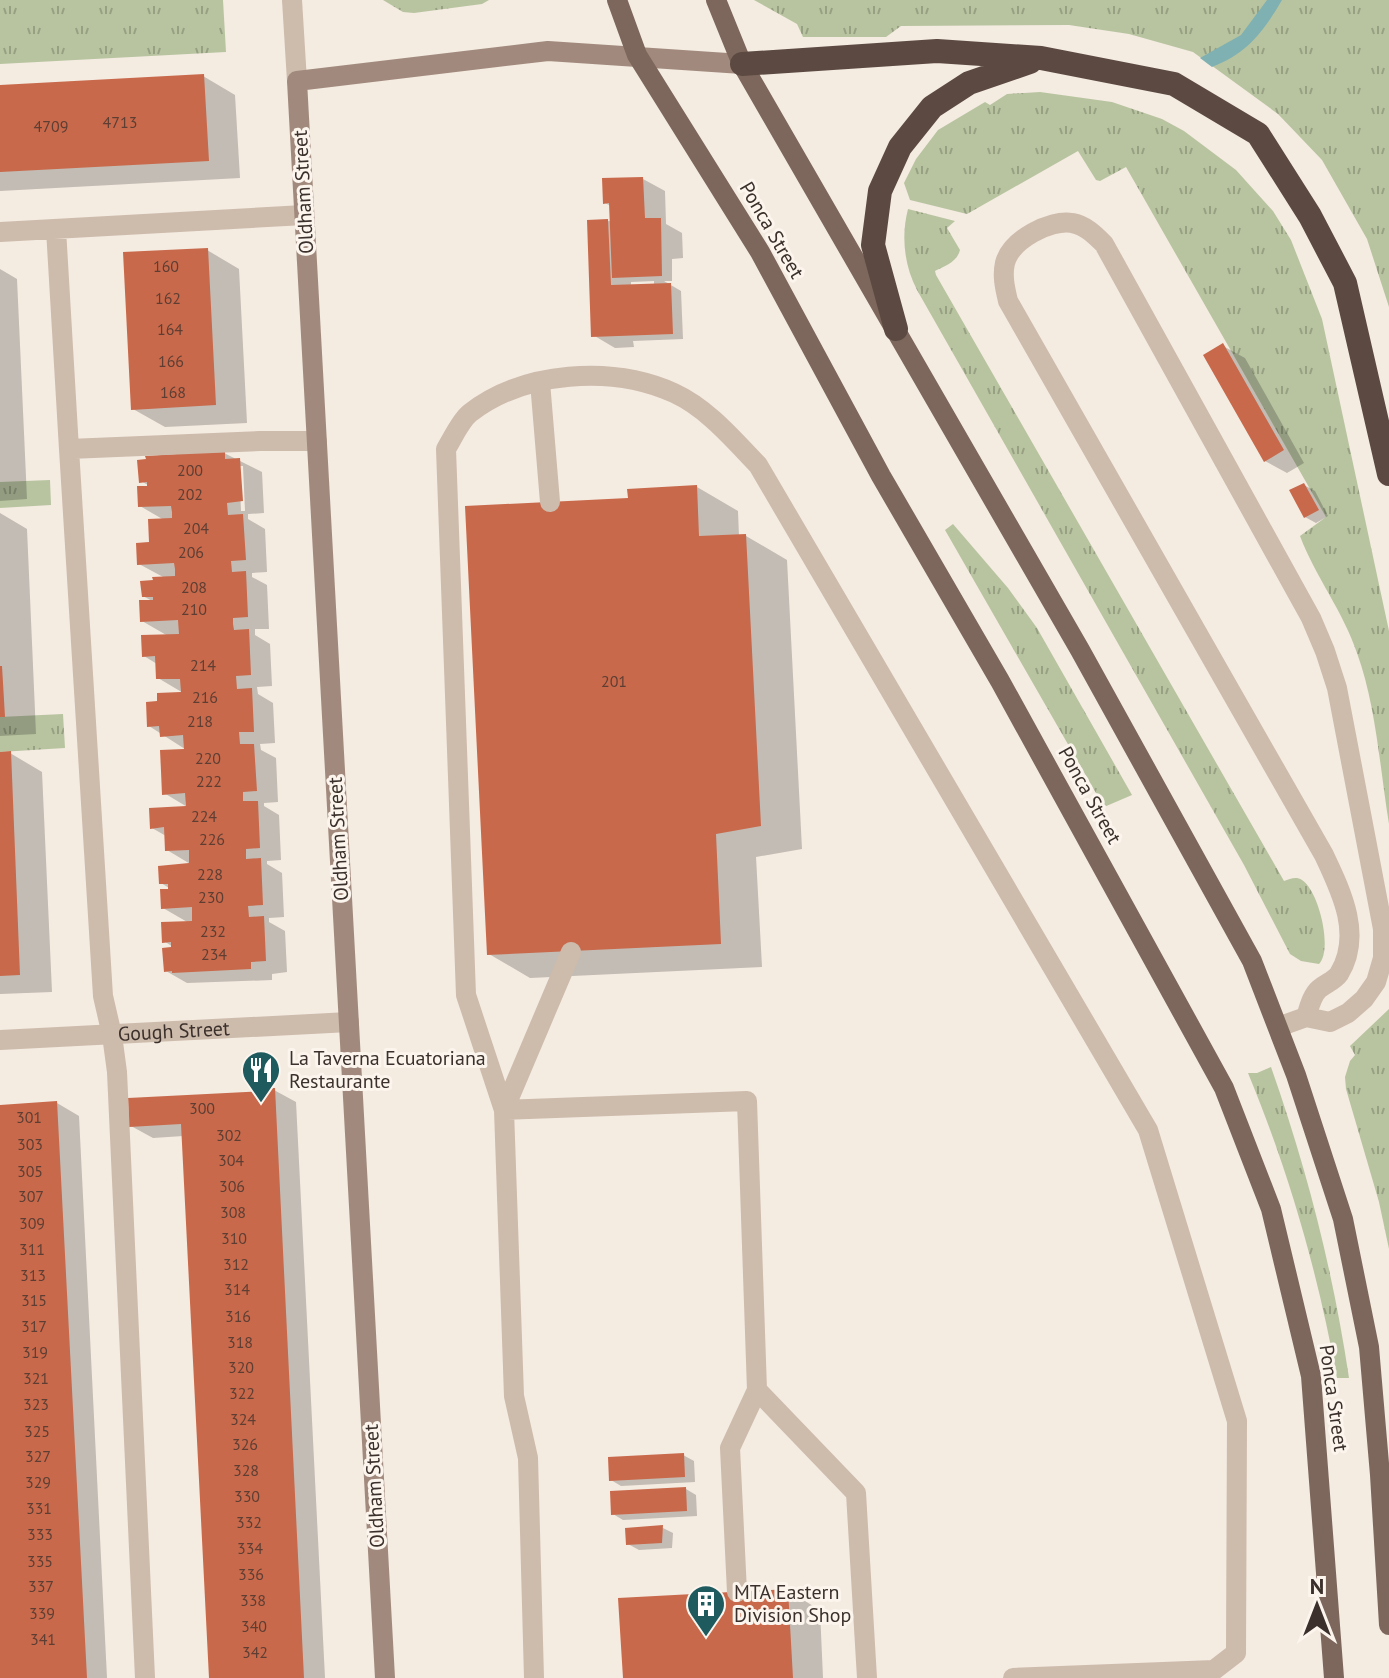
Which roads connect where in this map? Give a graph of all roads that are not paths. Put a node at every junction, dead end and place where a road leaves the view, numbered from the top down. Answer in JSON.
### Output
{"nodes":[{"id":1,"x":292,"y":0,"type":"edge"},
{"id":2,"x":617,"y":0,"type":"edge"},
{"id":3,"x":716,"y":0,"type":"edge"},
{"id":4,"x":637,"y":55,"type":"junction"},
{"id":5,"x":1041,"y":58,"type":"junction"},
{"id":6,"x":742,"y":64,"type":"junction"},
{"id":7,"x":297,"y":81,"type":"junction"},
{"id":8,"x":304,"y":215,"type":"junction"},
{"id":9,"x":56,"y":229,"type":"junction"},
{"id":10,"x":0,"y":232,"type":"edge"},
{"id":11,"x":896,"y":329,"type":"junction"},
{"id":12,"x":540,"y":382,"type":"junction"},
{"id":13,"x":317,"y":441,"type":"junction"},
{"id":14,"x":69,"y":449,"type":"junction"},
{"id":15,"x":1389,"y":474,"type":"edge"},
{"id":16,"x":550,"y":502,"type":"dead end"},
{"id":17,"x":571,"y":952,"type":"dead end"},
{"id":18,"x":1306,"y":1017,"type":"junction"},
{"id":19,"x":349,"y":1022,"type":"junction"},
{"id":20,"x":1278,"y":1027,"type":"junction"},
{"id":21,"x":112,"y":1035,"type":"junction"},
{"id":22,"x":0,"y":1040,"type":"edge"},
{"id":23,"x":504,"y":1110,"type":"junction"},
{"id":24,"x":757,"y":1390,"type":"junction"},
{"id":25,"x":737,"y":1592,"type":"dead end"},
{"id":26,"x":1389,"y":1625,"type":"edge"},
{"id":27,"x":145,"y":1678,"type":"edge"},
{"id":28,"x":385,"y":1678,"type":"edge"},
{"id":29,"x":534,"y":1678,"type":"edge"},
{"id":30,"x":867,"y":1678,"type":"edge"},
{"id":31,"x":1013,"y":1678,"type":"edge"},
{"id":32,"x":1334,"y":1678,"type":"edge"}],
"edges":[{"from":1,"to":7,"type":"street","name":"Oldham Street"},
{"from":2,"to":4,"type":"main road","name":"Ponca Street"},
{"from":3,"to":6,"type":"main road","name":"Ponca Street"},
{"from":4,"to":6,"type":"street"},
{"from":4,"to":7,"type":"street"},
{"from":4,"to":32,"type":"main road","name":"Ponca Street"},
{"from":5,"to":6,"type":"highway"},
{"from":5,"to":11,"type":"highway"},
{"from":5,"to":15,"type":"highway"},
{"from":6,"to":11,"type":"main road","name":"Ponca Street"},
{"from":7,"to":8,"type":"street","name":"Oldham Street"},
{"from":8,"to":9,"type":"street"},
{"from":8,"to":13,"type":"street","name":"Oldham Street"},
{"from":9,"to":10,"type":"street"},
{"from":9,"to":14,"type":"street"},
{"from":11,"to":20,"type":"main road","name":"Ponca Street"},
{"from":12,"to":16,"type":"street"},
{"from":12,"to":23,"type":"street"},
{"from":12,"to":31,"type":"street"},
{"from":13,"to":14,"type":"street"},
{"from":13,"to":19,"type":"street","name":"Oldham Street"},
{"from":14,"to":21,"type":"street"},
{"from":17,"to":23,"type":"street"},
{"from":18,"to":18,"type":"street"},
{"from":18,"to":20,"type":"street"},
{"from":19,"to":21,"type":"street","name":"Gough Street"},
{"from":19,"to":28,"type":"street","name":"Oldham Street"},
{"from":20,"to":26,"type":"main road","name":"Ponca Street"},
{"from":21,"to":22,"type":"street","name":"Gough Street"},
{"from":21,"to":27,"type":"street"},
{"from":23,"to":24,"type":"street"},
{"from":23,"to":29,"type":"street"},
{"from":24,"to":25,"type":"street"},
{"from":24,"to":30,"type":"street"}]}
